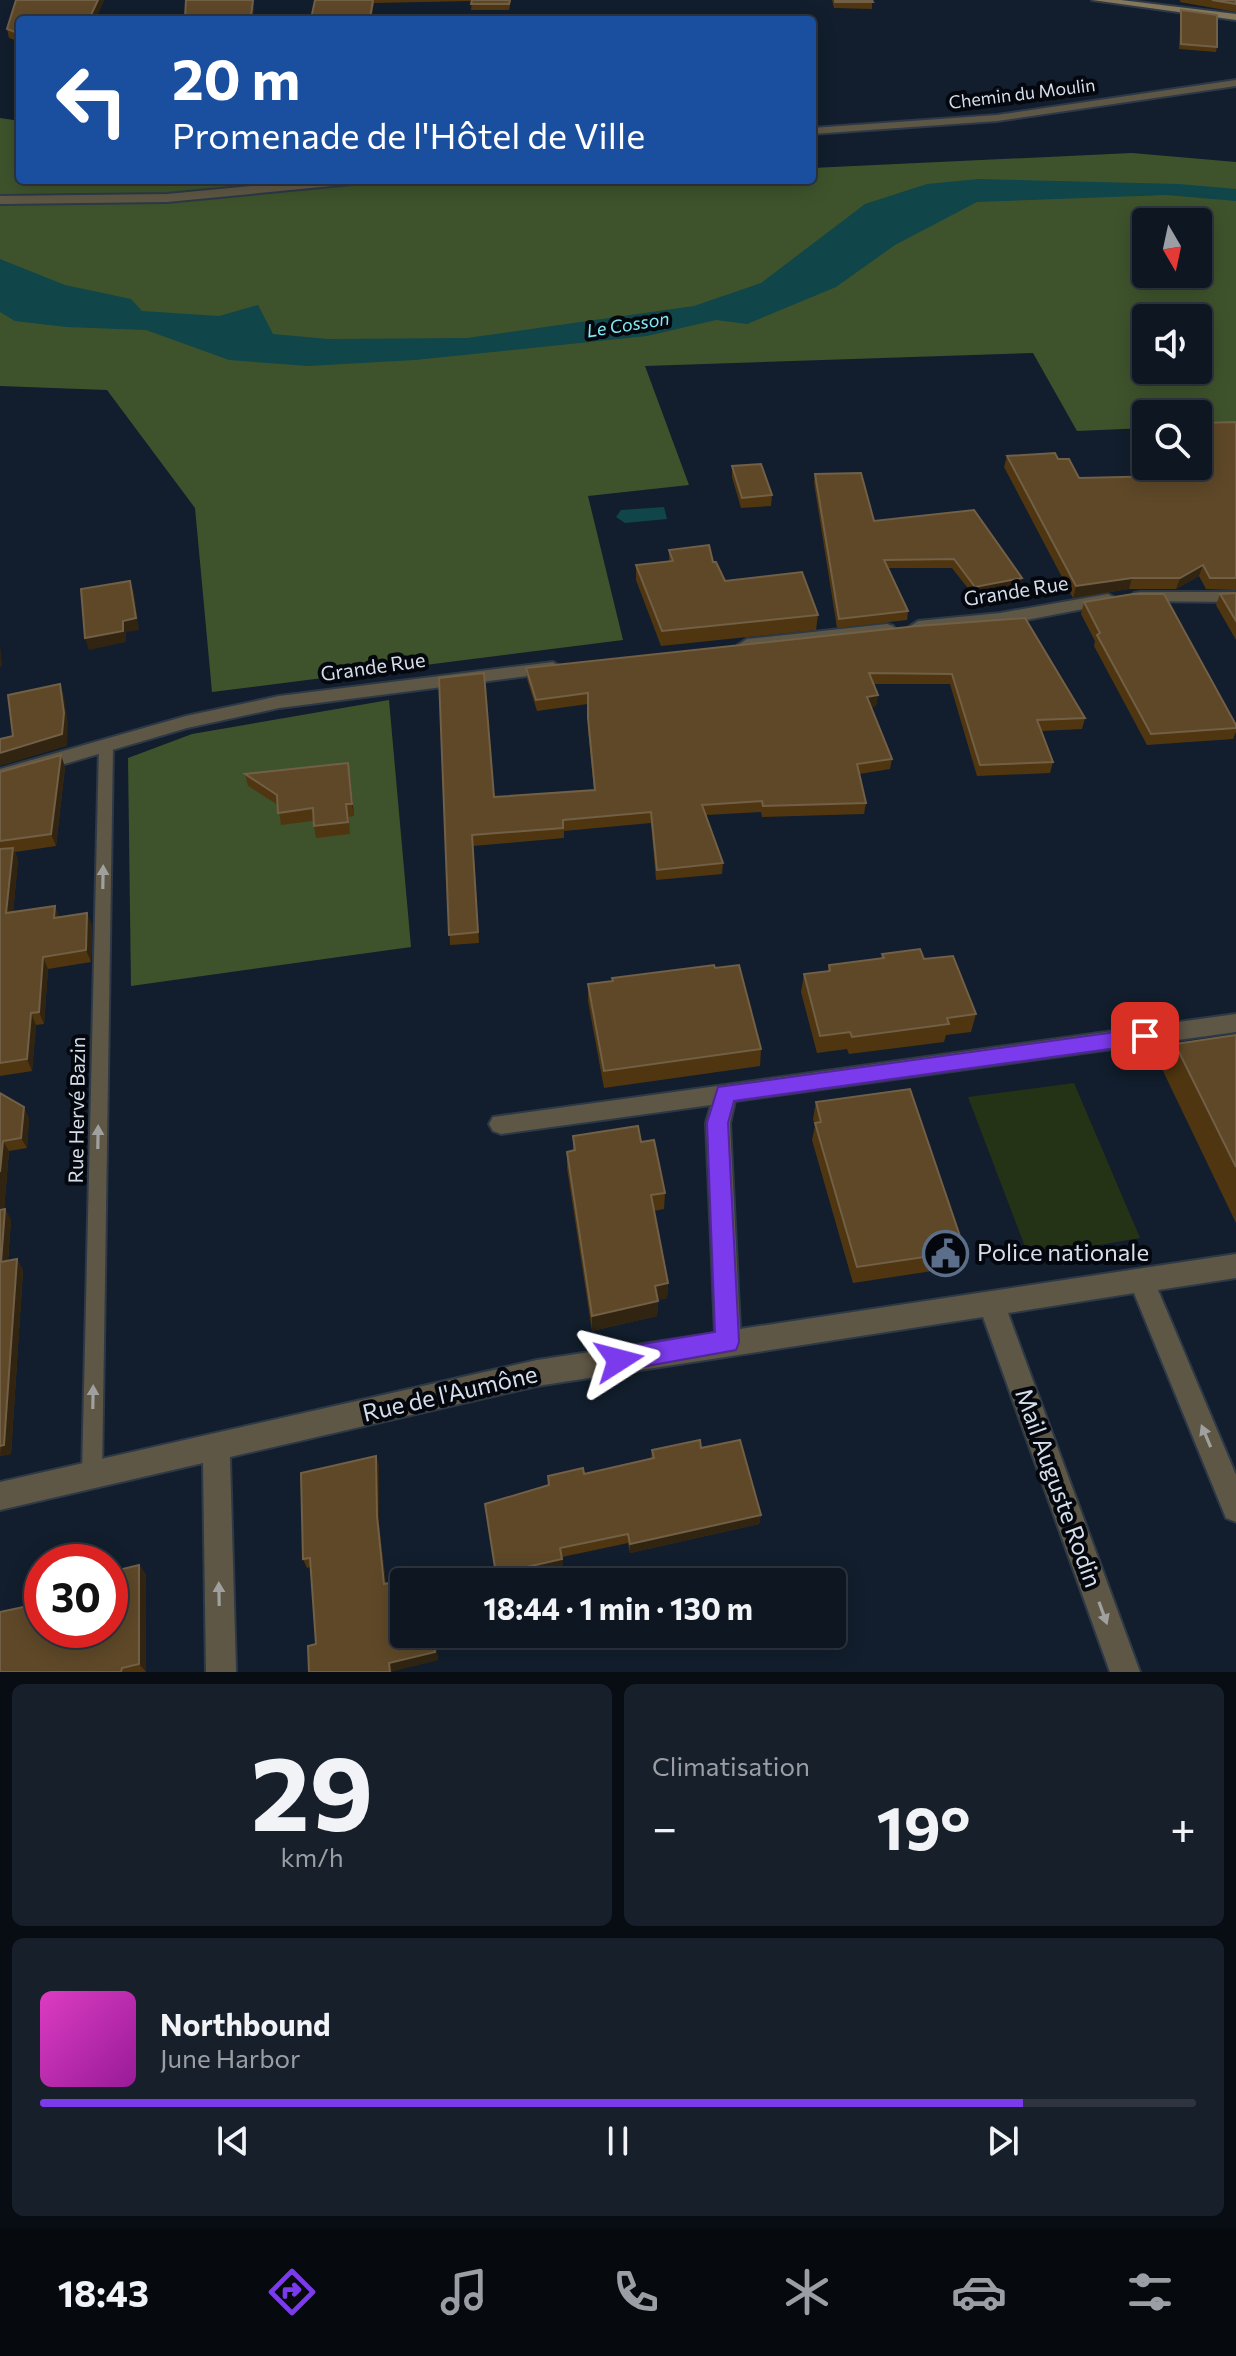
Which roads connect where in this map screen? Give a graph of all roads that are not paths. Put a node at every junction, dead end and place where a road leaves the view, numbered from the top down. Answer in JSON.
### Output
{"nodes":[{"id":1,"x":1097,"y":0,"type":"edge"},
{"id":2,"x":1236,"y":17,"type":"edge"},
{"id":3,"x":1236,"y":83,"type":"edge"},
{"id":4,"x":816,"y":131,"type":"edge"},
{"id":5,"x":312,"y":184,"type":"edge"},
{"id":6,"x":0,"y":200,"type":"edge"},
{"id":7,"x":1236,"y":597,"type":"edge"},
{"id":8,"x":731,"y":647,"type":"edge"},
{"id":9,"x":568,"y":666,"type":"edge"},
{"id":10,"x":106,"y":745,"type":"junction"},
{"id":11,"x":0,"y":776,"type":"edge"},
{"id":12,"x":1236,"y":1023,"type":"edge"},
{"id":13,"x":726,"y":1093,"type":"junction"},
{"id":14,"x":501,"y":1124,"type":"dead end"},
{"id":15,"x":1236,"y":1266,"type":"edge"},
{"id":16,"x":1141,"y":1280,"type":"junction"},
{"id":17,"x":991,"y":1303,"type":"junction"},
{"id":18,"x":728,"y":1342,"type":"junction"},
{"id":19,"x":216,"y":1447,"type":"junction"},
{"id":20,"x":92,"y":1475,"type":"junction"},
{"id":21,"x":0,"y":1496,"type":"edge"},
{"id":22,"x":1236,"y":1508,"type":"edge"},
{"id":23,"x":221,"y":1672,"type":"edge"},
{"id":24,"x":1125,"y":1672,"type":"edge"}],
"edges":[{"from":1,"to":2,"type":"main road"},
{"from":3,"to":4,"type":"street","name":"Chemin du Moulin"},
{"from":5,"to":6,"type":"street"},
{"from":7,"to":8,"type":"street","name":"Grande Rue"},
{"from":9,"to":10,"type":"street","name":"Grande Rue"},
{"from":10,"to":11,"type":"street","name":"Grande Rue"},
{"from":20,"to":10,"type":"lane","name":"Rue Hervé Bazin","one_way":true},
{"from":12,"to":13,"type":"street"},
{"from":13,"to":14,"type":"street"},
{"from":13,"to":18,"type":"street"},
{"from":15,"to":16,"type":"street","name":"Rue de l'Aumône"},
{"from":16,"to":17,"type":"street","name":"Rue de l'Aumône"},
{"from":22,"to":16,"type":"street","one_way":true},
{"from":17,"to":18,"type":"street","name":"Rue de l'Aumône"},
{"from":17,"to":24,"type":"street","name":"Mail Auguste Rodin","one_way":true},
{"from":18,"to":19,"type":"street","name":"Rue de l'Aumône"},
{"from":19,"to":20,"type":"street","name":"Rue de l'Aumône"},
{"from":23,"to":19,"type":"street","one_way":true},
{"from":20,"to":21,"type":"street","name":"Rue de l'Aumône"}]}
